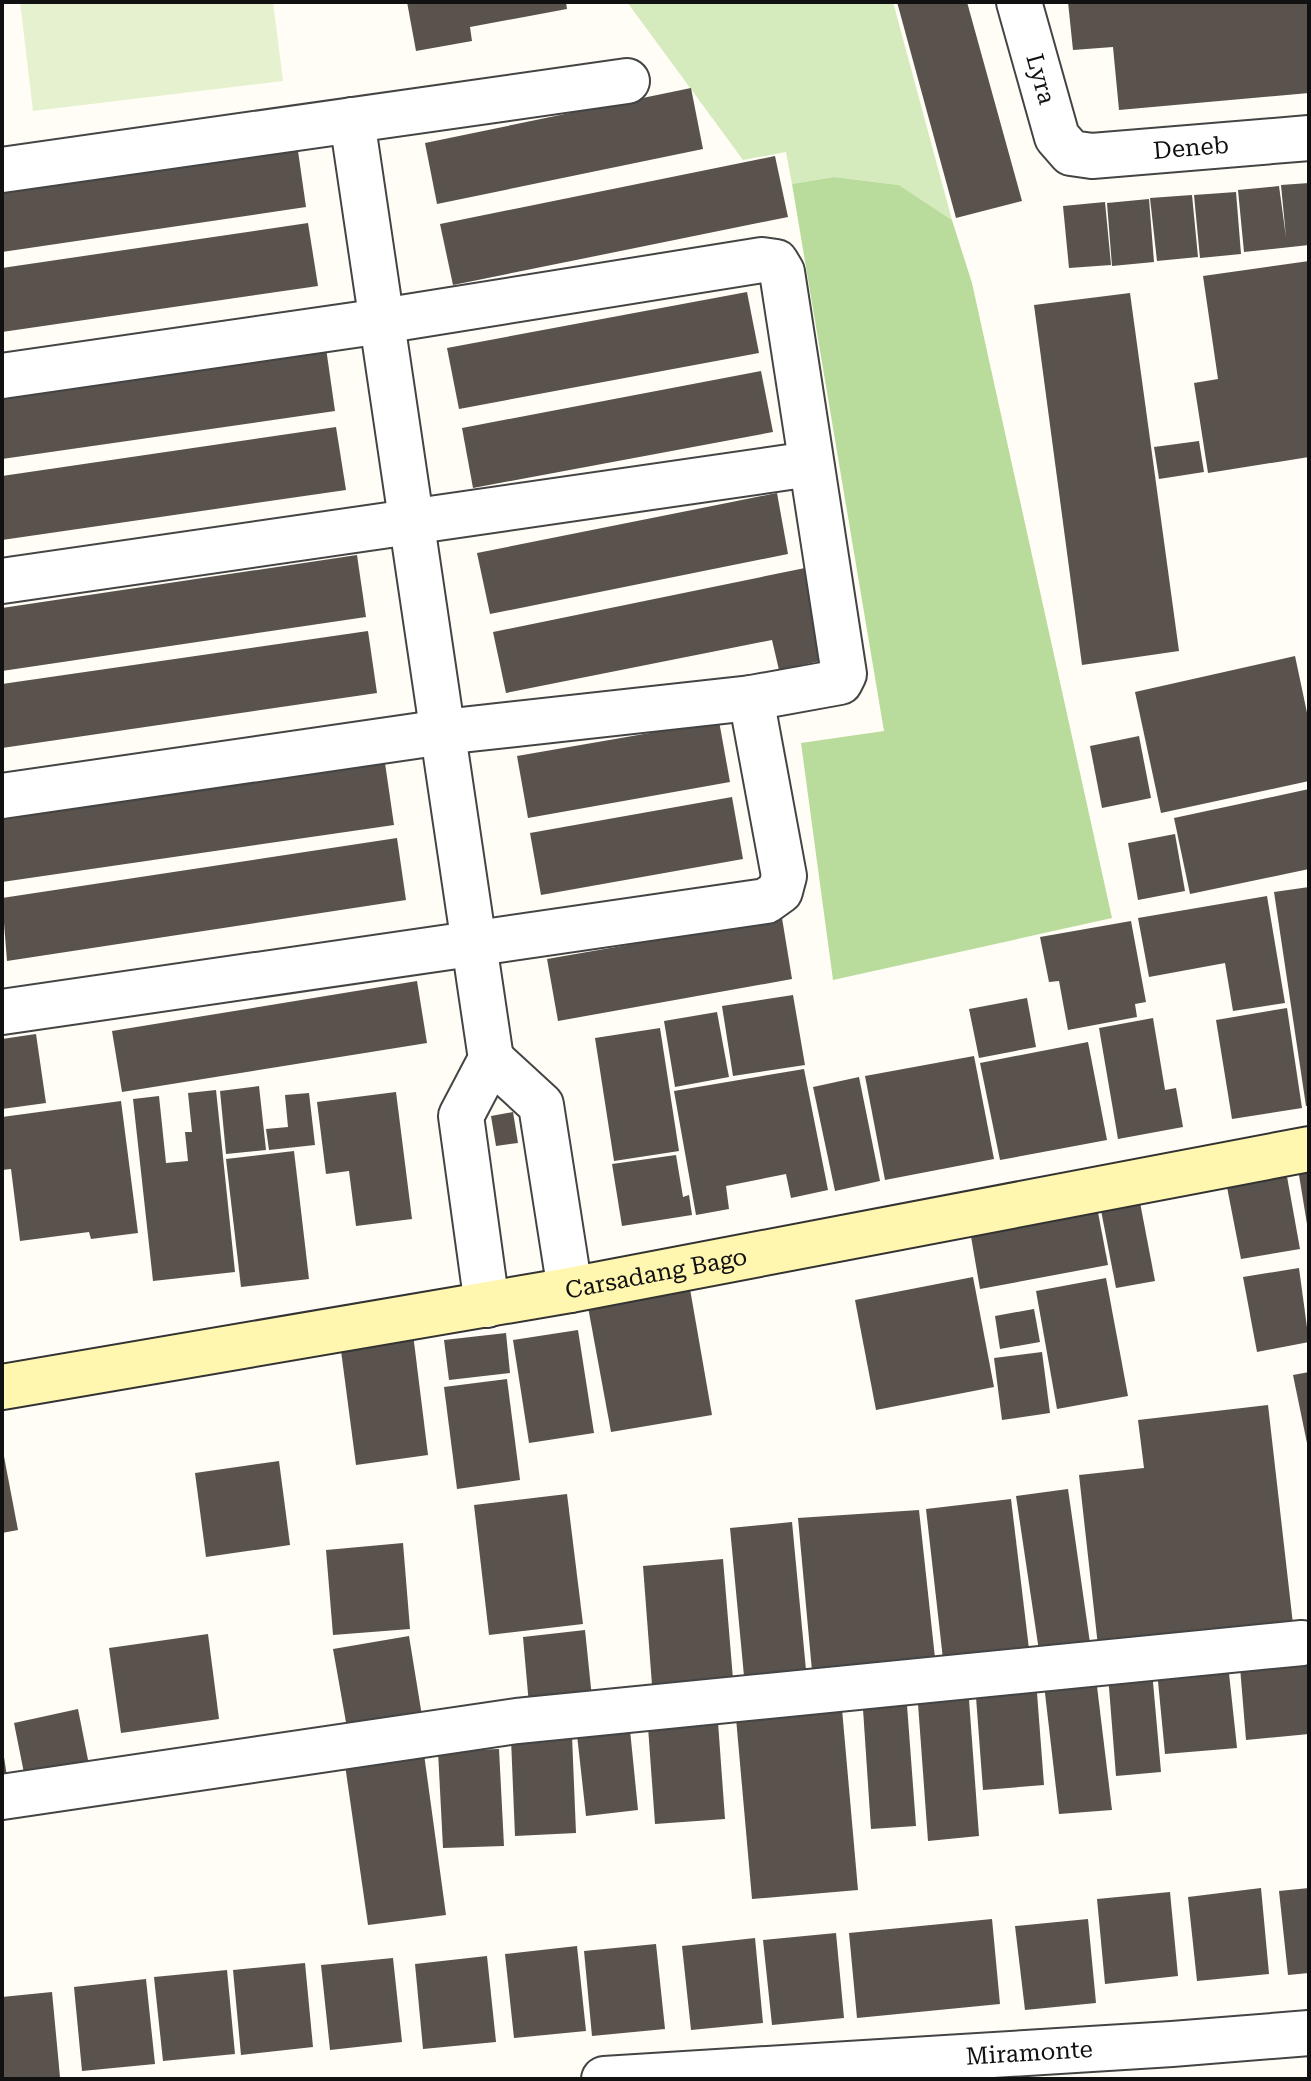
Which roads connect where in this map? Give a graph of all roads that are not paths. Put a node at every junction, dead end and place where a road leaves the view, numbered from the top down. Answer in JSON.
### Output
{"nodes":[{"id":1,"x":1019,"y":2,"type":"edge"},
{"id":2,"x":627,"y":81,"type":"dead end"},
{"id":3,"x":352,"y":120,"type":"junction"},
{"id":4,"x":1309,"y":138,"type":"edge"},
{"id":5,"x":1071,"y":153,"type":"joint"},
{"id":6,"x":2,"y":170,"type":"edge"},
{"id":7,"x":382,"y":321,"type":"junction"},
{"id":8,"x":2,"y":376,"type":"edge"},
{"id":9,"x":810,"y":464,"type":"junction"},
{"id":10,"x":411,"y":520,"type":"junction"},
{"id":11,"x":2,"y":581,"type":"edge"},
{"id":12,"x":751,"y":698,"type":"junction"},
{"id":13,"x":443,"y":732,"type":"junction"},
{"id":14,"x":2,"y":796,"type":"edge"},
{"id":15,"x":475,"y":944,"type":"junction"},
{"id":16,"x":2,"y":1012,"type":"edge"},
{"id":17,"x":491,"y":1059,"type":"junction"},
{"id":18,"x":1309,"y":1149,"type":"edge"},
{"id":19,"x":570,"y":1290,"type":"junction"},
{"id":20,"x":487,"y":1305,"type":"junction"},
{"id":21,"x":2,"y":1387,"type":"edge"},
{"id":22,"x":1302,"y":1643,"type":"dead end"},
{"id":23,"x":2,"y":1797,"type":"edge"},
{"id":24,"x":1309,"y":2033,"type":"edge"},
{"id":25,"x":1173,"y":2062,"type":"edge"},
{"id":26,"x":604,"y":2079,"type":"edge"}],
"edges":[{"from":1,"to":5,"type":"street","name":"Lyra"},
{"from":2,"to":3,"type":"street"},
{"from":3,"to":6,"type":"street"},
{"from":3,"to":7,"type":"street"},
{"from":4,"to":5,"type":"street","name":"Deneb"},
{"from":7,"to":8,"type":"street"},
{"from":7,"to":9,"type":"street"},
{"from":7,"to":10,"type":"street"},
{"from":9,"to":10,"type":"street"},
{"from":9,"to":12,"type":"street"},
{"from":10,"to":11,"type":"street"},
{"from":10,"to":13,"type":"street"},
{"from":12,"to":13,"type":"street"},
{"from":12,"to":15,"type":"street"},
{"from":13,"to":14,"type":"street"},
{"from":13,"to":15,"type":"street"},
{"from":15,"to":16,"type":"street"},
{"from":15,"to":17,"type":"street"},
{"from":17,"to":19,"type":"street"},
{"from":17,"to":20,"type":"street"},
{"from":18,"to":19,"type":"street","name":"Carsadang Bago"},
{"from":19,"to":20,"type":"street","name":"Carsadang Bago"},
{"from":20,"to":21,"type":"street","name":"Carsadang Bago"},
{"from":22,"to":23,"type":"street"},
{"from":24,"to":25,"type":"street","name":"Miramonte"},
{"from":25,"to":26,"type":"street","name":"Miramonte"}]}
